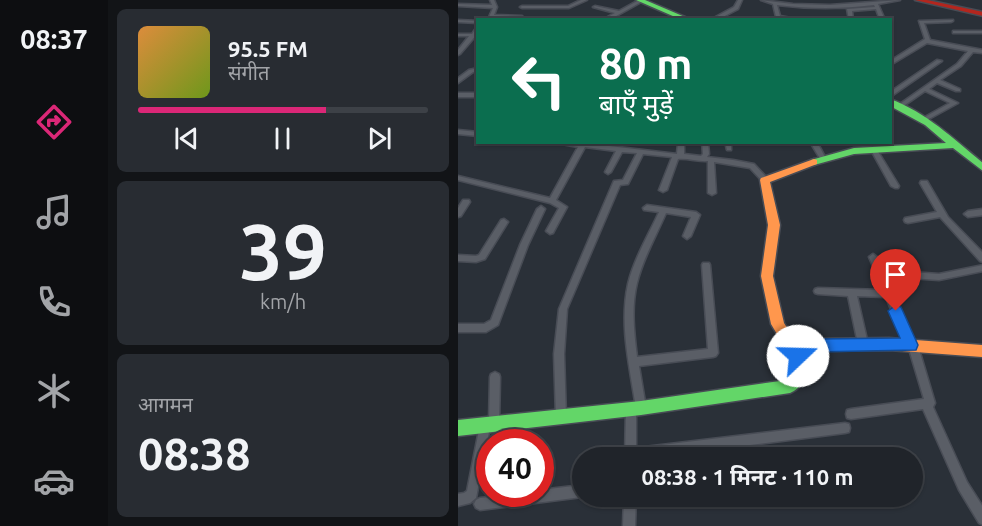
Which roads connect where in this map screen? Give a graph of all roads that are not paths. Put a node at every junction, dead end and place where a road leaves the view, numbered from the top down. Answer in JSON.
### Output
{"nodes":[{"id":1,"x":492,"y":0,"type":"edge"},
{"id":2,"x":585,"y":0,"type":"edge"},
{"id":3,"x":640,"y":0,"type":"edge"},
{"id":4,"x":740,"y":0,"type":"edge"},
{"id":5,"x":763,"y":0,"type":"edge"},
{"id":6,"x":898,"y":0,"type":"edge"},
{"id":7,"x":920,"y":0,"type":"edge"},
{"id":8,"x":931,"y":0,"type":"edge"},
{"id":9,"x":774,"y":3,"type":"junction"},
{"id":10,"x":458,"y":5,"type":"edge"},
{"id":11,"x":876,"y":5,"type":"junction"},
{"id":12,"x":804,"y":6,"type":"junction"},
{"id":13,"x":495,"y":7,"type":"junction"},
{"id":14,"x":522,"y":7,"type":"dead end"},
{"id":15,"x":595,"y":7,"type":"dead end"},
{"id":16,"x":619,"y":12,"type":"junction"},
{"id":17,"x":983,"y":13,"type":"edge"},
{"id":18,"x":522,"y":18,"type":"edge"},
{"id":19,"x":608,"y":18,"type":"edge"},
{"id":20,"x":684,"y":18,"type":"edge"},
{"id":21,"x":716,"y":18,"type":"edge"},
{"id":22,"x":785,"y":18,"type":"edge"},
{"id":23,"x":805,"y":18,"type":"edge"},
{"id":24,"x":851,"y":18,"type":"edge"},
{"id":25,"x":882,"y":18,"type":"edge"},
{"id":26,"x":458,"y":21,"type":"edge"},
{"id":27,"x":951,"y":21,"type":"dead end"},
{"id":28,"x":476,"y":22,"type":"edge"},
{"id":29,"x":476,"y":30,"type":"edge"},
{"id":30,"x":955,"y":32,"type":"dead end"},
{"id":31,"x":983,"y":32,"type":"edge"},
{"id":32,"x":458,"y":34,"type":"edge"},
{"id":33,"x":472,"y":35,"type":"junction"},
{"id":34,"x":926,"y":41,"type":"junction"},
{"id":35,"x":458,"y":43,"type":"edge"},
{"id":36,"x":466,"y":43,"type":"junction"},
{"id":37,"x":971,"y":51,"type":"junction"},
{"id":38,"x":983,"y":52,"type":"edge"},
{"id":39,"x":458,"y":53,"type":"edge"},
{"id":40,"x":940,"y":61,"type":"dead end"},
{"id":41,"x":892,"y":62,"type":"edge"},
{"id":42,"x":476,"y":70,"type":"edge"},
{"id":43,"x":458,"y":81,"type":"edge"},
{"id":44,"x":937,"y":81,"type":"junction"},
{"id":45,"x":925,"y":89,"type":"junction"},
{"id":46,"x":958,"y":90,"type":"dead end"},
{"id":47,"x":892,"y":94,"type":"edge"},
{"id":48,"x":458,"y":95,"type":"edge"},
{"id":49,"x":476,"y":95,"type":"edge"},
{"id":50,"x":895,"y":104,"type":"edge"},
{"id":51,"x":926,"y":119,"type":"junction"},
{"id":52,"x":458,"y":132,"type":"edge"},
{"id":53,"x":476,"y":134,"type":"edge"},
{"id":54,"x":573,"y":144,"type":"edge"},
{"id":55,"x":680,"y":144,"type":"edge"},
{"id":56,"x":705,"y":144,"type":"edge"},
{"id":57,"x":814,"y":144,"type":"edge"},
{"id":58,"x":957,"y":145,"type":"junction"},
{"id":59,"x":582,"y":146,"type":"junction"},
{"id":60,"x":620,"y":150,"type":"junction"},
{"id":61,"x":874,"y":150,"type":"junction"},
{"id":62,"x":641,"y":152,"type":"junction"},
{"id":63,"x":678,"y":157,"type":"junction"},
{"id":64,"x":823,"y":159,"type":"junction"},
{"id":65,"x":702,"y":160,"type":"junction"},
{"id":66,"x":711,"y":161,"type":"junction"},
{"id":67,"x":983,"y":168,"type":"edge"},
{"id":68,"x":608,"y":172,"type":"dead end"},
{"id":69,"x":458,"y":178,"type":"edge"},
{"id":70,"x":765,"y":180,"type":"junction"},
{"id":71,"x":924,"y":183,"type":"dead end"},
{"id":72,"x":895,"y":186,"type":"dead end"},
{"id":73,"x":663,"y":190,"type":"dead end"},
{"id":74,"x":712,"y":193,"type":"dead end"},
{"id":75,"x":552,"y":201,"type":"junction"},
{"id":76,"x":466,"y":202,"type":"dead end"},
{"id":77,"x":647,"y":208,"type":"dead end"},
{"id":78,"x":541,"y":209,"type":"dead end"},
{"id":79,"x":664,"y":210,"type":"junction"},
{"id":80,"x":983,"y":212,"type":"edge"},
{"id":81,"x":458,"y":214,"type":"edge"},
{"id":82,"x":942,"y":214,"type":"junction"},
{"id":83,"x":968,"y":214,"type":"dead end"},
{"id":84,"x":908,"y":220,"type":"dead end"},
{"id":85,"x":504,"y":222,"type":"dead end"},
{"id":86,"x":550,"y":231,"type":"dead end"},
{"id":87,"x":687,"y":236,"type":"dead end"},
{"id":88,"x":873,"y":257,"type":"dead end"},
{"id":89,"x":458,"y":258,"type":"edge"},
{"id":90,"x":983,"y":259,"type":"edge"},
{"id":91,"x":706,"y":266,"type":"dead end"},
{"id":92,"x":983,"y":268,"type":"edge"},
{"id":93,"x":910,"y":275,"type":"dead end"},
{"id":94,"x":818,"y":291,"type":"dead end"},
{"id":95,"x":852,"y":293,"type":"junction"},
{"id":96,"x":888,"y":294,"type":"junction"},
{"id":97,"x":458,"y":328,"type":"edge"},
{"id":98,"x":863,"y":344,"type":"junction"},
{"id":99,"x":912,"y":345,"type":"junction"},
{"id":100,"x":983,"y":351,"type":"edge"},
{"id":101,"x":798,"y":356,"type":"junction"},
{"id":102,"x":634,"y":362,"type":"junction"},
{"id":103,"x":495,"y":377,"type":"dead end"},
{"id":104,"x":927,"y":405,"type":"junction"},
{"id":105,"x":636,"y":409,"type":"junction"},
{"id":106,"x":851,"y":414,"type":"dead end"},
{"id":107,"x":561,"y":417,"type":"junction"},
{"id":108,"x":490,"y":425,"type":"junction"},
{"id":109,"x":458,"y":428,"type":"edge"},
{"id":110,"x":845,"y":428,"type":"dead end"},
{"id":111,"x":631,"y":447,"type":"edge"},
{"id":112,"x":699,"y":447,"type":"edge"},
{"id":113,"x":572,"y":492,"type":"edge"},
{"id":114,"x":554,"y":495,"type":"edge"},
{"id":115,"x":458,"y":500,"type":"edge"},
{"id":116,"x":630,"y":507,"type":"edge"},
{"id":117,"x":983,"y":519,"type":"edge"},
{"id":118,"x":629,"y":526,"type":"edge"}],
"edges":[{"from":1,"to":13,"type":"street"},
{"from":2,"to":14,"type":"street"},
{"from":3,"to":16,"type":"street"},
{"from":3,"to":20,"type":"main road"},
{"from":4,"to":21,"type":"street"},
{"from":5,"to":9,"type":"street"},
{"from":6,"to":11,"type":"street"},
{"from":7,"to":17,"type":"main road"},
{"from":8,"to":17,"type":"main road"},
{"from":9,"to":12,"type":"street"},
{"from":9,"to":22,"type":"street"},
{"from":10,"to":13,"type":"street"},
{"from":11,"to":12,"type":"street"},
{"from":11,"to":24,"type":"street"},
{"from":11,"to":25,"type":"street"},
{"from":12,"to":23,"type":"street"},
{"from":13,"to":18,"type":"street"},
{"from":15,"to":16,"type":"street"},
{"from":16,"to":19,"type":"street"},
{"from":26,"to":28,"type":"street"},
{"from":27,"to":34,"type":"street"},
{"from":29,"to":33,"type":"street"},
{"from":30,"to":31,"type":"street"},
{"from":32,"to":33,"type":"street"},
{"from":33,"to":36,"type":"street"},
{"from":34,"to":37,"type":"street"},
{"from":34,"to":41,"type":"street"},
{"from":35,"to":36,"type":"street"},
{"from":36,"to":39,"type":"street"},
{"from":37,"to":38,"type":"street"},
{"from":37,"to":44,"type":"street"},
{"from":40,"to":47,"type":"street"},
{"from":42,"to":43,"type":"street"},
{"from":44,"to":45,"type":"street"},
{"from":44,"to":46,"type":"street"},
{"from":45,"to":50,"type":"street"},
{"from":45,"to":51,"type":"street"},
{"from":48,"to":49,"type":"street"},
{"from":50,"to":51,"type":"main road"},
{"from":51,"to":58,"type":"main road"},
{"from":52,"to":53,"type":"street"},
{"from":54,"to":59,"type":"street"},
{"from":55,"to":63,"type":"street"},
{"from":56,"to":65,"type":"street"},
{"from":57,"to":64,"type":"street"},
{"from":58,"to":61,"type":"main road"},
{"from":58,"to":67,"type":"main road"},
{"from":59,"to":60,"type":"street"},
{"from":59,"to":75,"type":"street"},
{"from":60,"to":62,"type":"street"},
{"from":60,"to":68,"type":"street"},
{"from":61,"to":64,"type":"main road"},
{"from":61,"to":72,"type":"street"},
{"from":62,"to":63,"type":"street"},
{"from":62,"to":107,"type":"street"},
{"from":63,"to":65,"type":"street"},
{"from":63,"to":73,"type":"street"},
{"from":64,"to":70,"type":"main road"},
{"from":65,"to":66,"type":"street"},
{"from":66,"to":70,"type":"street"},
{"from":66,"to":74,"type":"street"},
{"from":69,"to":75,"type":"street"},
{"from":70,"to":101,"type":"main road"},
{"from":71,"to":82,"type":"street"},
{"from":75,"to":86,"type":"street"},
{"from":76,"to":81,"type":"street"},
{"from":77,"to":79,"type":"street"},
{"from":78,"to":97,"type":"street"},
{"from":79,"to":87,"type":"street"},
{"from":79,"to":102,"type":"street"},
{"from":80,"to":83,"type":"street"},
{"from":82,"to":84,"type":"street"},
{"from":82,"to":90,"type":"street"},
{"from":85,"to":89,"type":"street"},
{"from":88,"to":96,"type":"street"},
{"from":91,"to":102,"type":"street"},
{"from":92,"to":93,"type":"street"},
{"from":94,"to":95,"type":"street"},
{"from":95,"to":96,"type":"street"},
{"from":95,"to":98,"type":"street"},
{"from":96,"to":99,"type":"street"},
{"from":98,"to":99,"type":"main road"},
{"from":98,"to":101,"type":"main road"},
{"from":99,"to":100,"type":"main road"},
{"from":99,"to":104,"type":"street"},
{"from":101,"to":105,"type":"main road"},
{"from":102,"to":105,"type":"street"},
{"from":103,"to":108,"type":"street"},
{"from":104,"to":106,"type":"street"},
{"from":104,"to":117,"type":"street"},
{"from":105,"to":107,"type":"main road"},
{"from":105,"to":111,"type":"street"},
{"from":107,"to":108,"type":"main road"},
{"from":108,"to":109,"type":"main road"},
{"from":108,"to":115,"type":"street"},
{"from":110,"to":112,"type":"street"},
{"from":113,"to":114,"type":"street"},
{"from":116,"to":118,"type":"street"}]}
